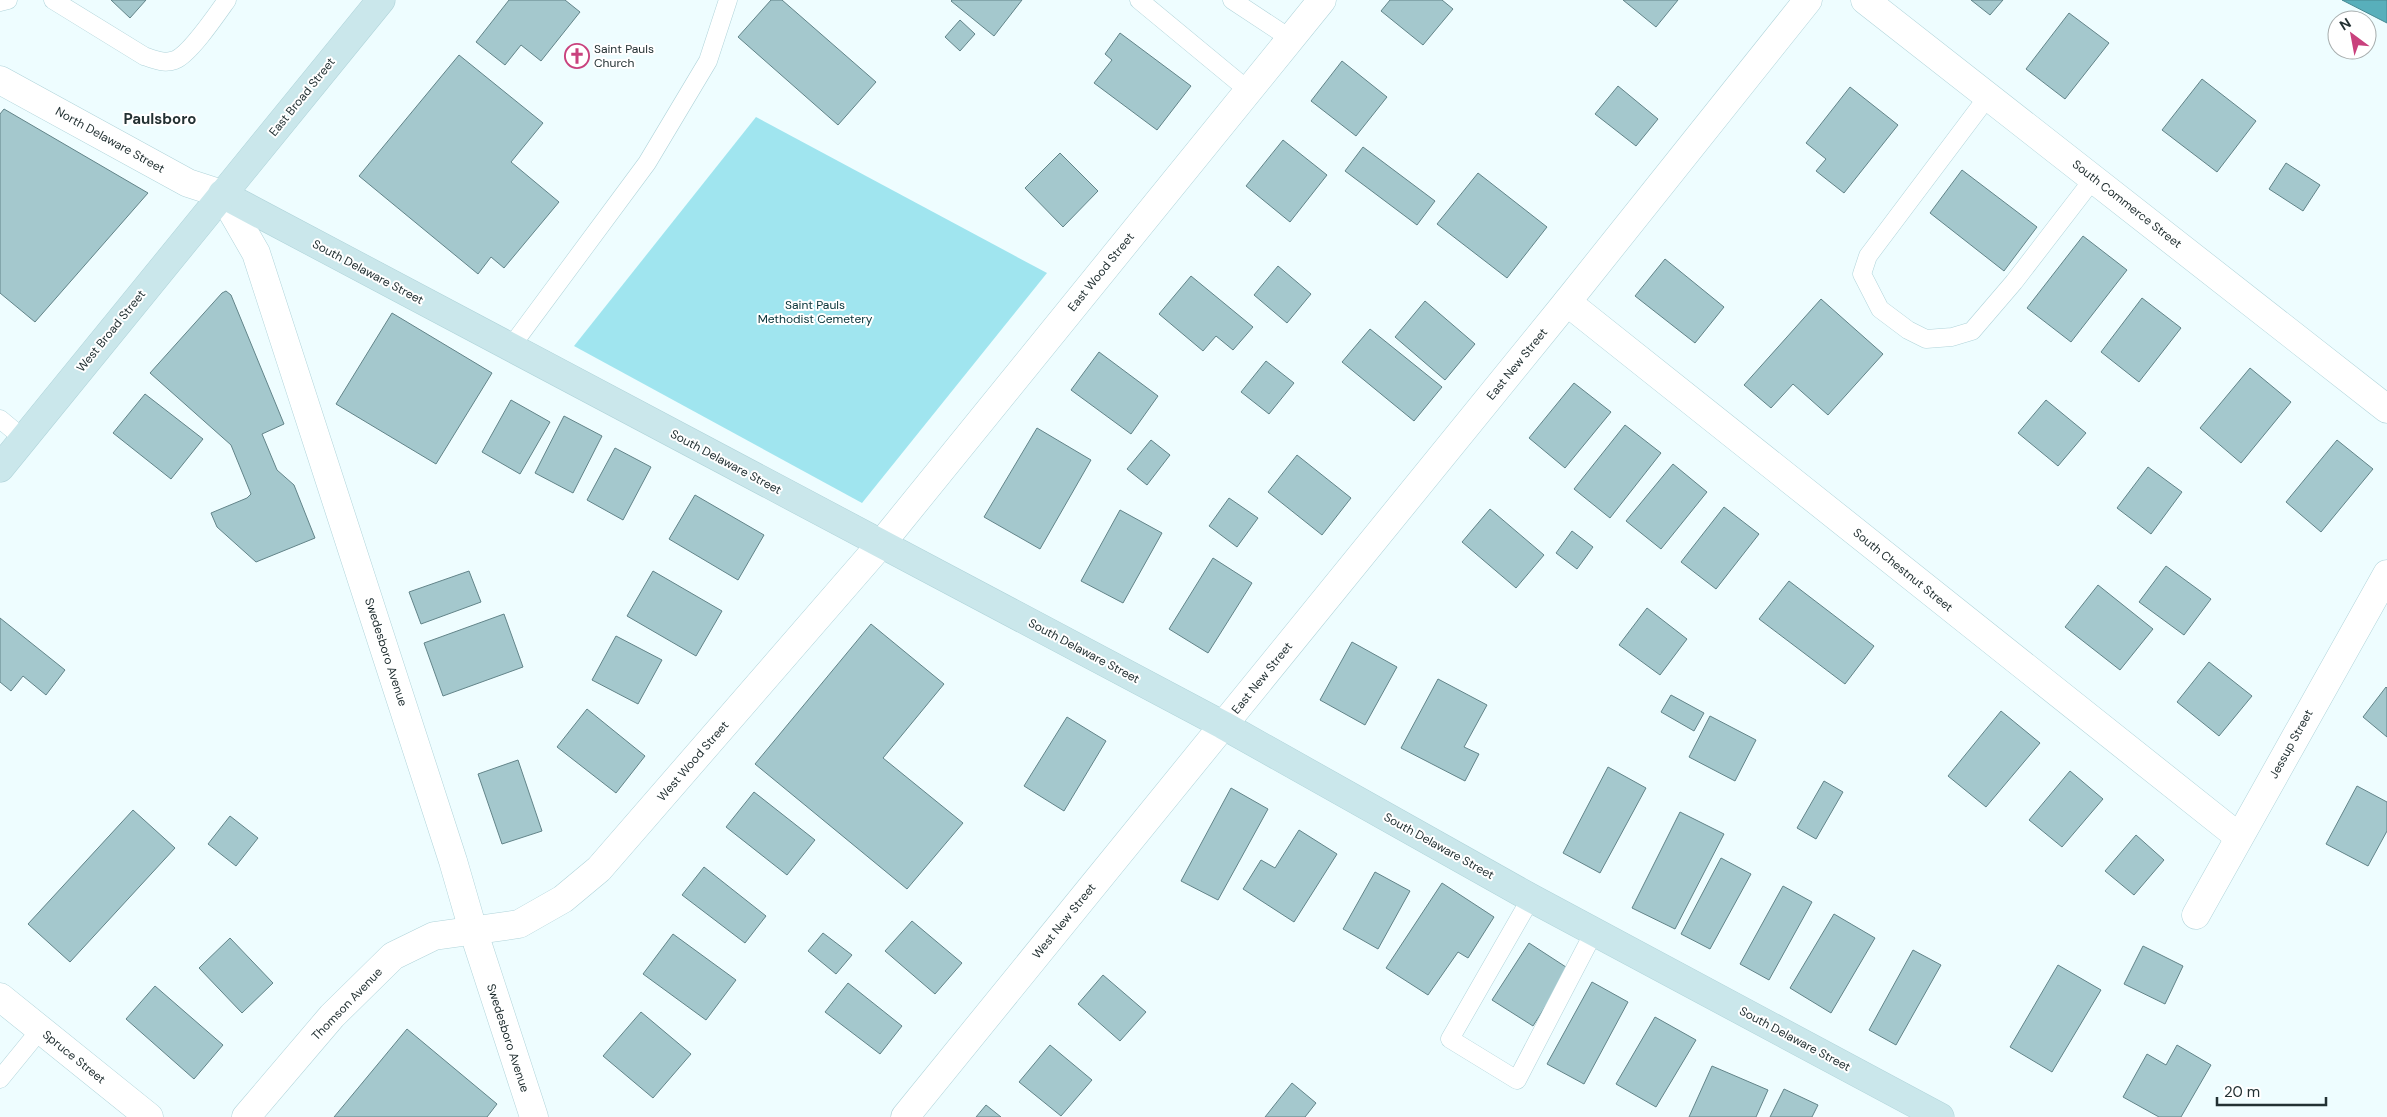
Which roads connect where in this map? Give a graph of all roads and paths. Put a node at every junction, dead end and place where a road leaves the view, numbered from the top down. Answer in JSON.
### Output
{"nodes":[{"id":1,"x":8,"y":0,"type":"edge"},
{"id":2,"x":53,"y":0,"type":"edge"},
{"id":3,"x":227,"y":0,"type":"edge"},
{"id":4,"x":381,"y":0,"type":"edge"},
{"id":5,"x":729,"y":0,"type":"edge"},
{"id":6,"x":1139,"y":0,"type":"edge"},
{"id":7,"x":1232,"y":0,"type":"edge"},
{"id":8,"x":1322,"y":0,"type":"edge"},
{"id":9,"x":1808,"y":0,"type":"edge"},
{"id":10,"x":1865,"y":0,"type":"edge"},
{"id":11,"x":0,"y":2,"type":"edge"},
{"id":12,"x":1291,"y":39,"type":"junction"},
{"id":13,"x":0,"y":80,"type":"edge"},
{"id":14,"x":1249,"y":91,"type":"junction"},
{"id":15,"x":1989,"y":95,"type":"junction"},
{"id":16,"x":2094,"y":178,"type":"junction"},
{"id":17,"x":222,"y":194,"type":"junction"},
{"id":18,"x":1567,"y":302,"type":"junction"},
{"id":19,"x":510,"y":348,"type":"junction"},
{"id":20,"x":2387,"y":409,"type":"edge"},
{"id":21,"x":0,"y":419,"type":"edge"},
{"id":22,"x":24,"y":439,"type":"junction"},
{"id":23,"x":0,"y":468,"type":"edge"},
{"id":24,"x":881,"y":544,"type":"junction"},
{"id":25,"x":2387,"y":574,"type":"edge"},
{"id":26,"x":1223,"y":725,"type":"junction"},
{"id":27,"x":2239,"y":837,"type":"junction"},
{"id":28,"x":1531,"y":898,"type":"junction"},
{"id":29,"x":2196,"y":915,"type":"dead end"},
{"id":30,"x":472,"y":930,"type":"junction"},
{"id":31,"x":1594,"y":932,"type":"junction"},
{"id":32,"x":0,"y":997,"type":"edge"},
{"id":33,"x":40,"y":1030,"type":"junction"},
{"id":34,"x":0,"y":1079,"type":"edge"},
{"id":35,"x":149,"y":1117,"type":"edge"},
{"id":36,"x":246,"y":1117,"type":"edge"},
{"id":37,"x":534,"y":1117,"type":"edge"},
{"id":38,"x":905,"y":1117,"type":"edge"},
{"id":39,"x":1940,"y":1117,"type":"edge"}],
"edges":[{"from":1,"to":11,"type":"lane"},
{"from":2,"to":3,"type":"lane"},
{"from":4,"to":17,"type":"main road","name":"East Broad Street"},
{"from":5,"to":19,"type":"lane"},
{"from":6,"to":14,"type":"lane"},
{"from":7,"to":12,"type":"lane"},
{"from":8,"to":12,"type":"street","name":"East Wood Street"},
{"from":9,"to":18,"type":"street","name":"East New Street"},
{"from":10,"to":15,"type":"street","name":"South Commerce Street"},
{"from":12,"to":14,"type":"street","name":"East Wood Street"},
{"from":13,"to":17,"type":"street","name":"North Delaware Street"},
{"from":14,"to":24,"type":"street","name":"East Wood Street"},
{"from":15,"to":16,"type":"street","name":"South Commerce Street"},
{"from":15,"to":16,"type":"lane"},
{"from":16,"to":20,"type":"street","name":"South Commerce Street"},
{"from":17,"to":19,"type":"main road","name":"South Delaware Street"},
{"from":17,"to":22,"type":"main road","name":"West Broad Street"},
{"from":17,"to":30,"type":"street","name":"Swedesboro Avenue"},
{"from":18,"to":26,"type":"street","name":"East New Street"},
{"from":18,"to":27,"type":"street","name":"South Chestnut Street"},
{"from":19,"to":24,"type":"main road","name":"South Delaware Street"},
{"from":21,"to":22,"type":"lane"},
{"from":22,"to":23,"type":"main road","name":"West Broad Street"},
{"from":24,"to":26,"type":"main road","name":"South Delaware Street"},
{"from":24,"to":30,"type":"street","name":"West Wood Street"},
{"from":25,"to":27,"type":"street","name":"Jessup Street"},
{"from":26,"to":28,"type":"main road","name":"South Delaware Street"},
{"from":26,"to":38,"type":"street","name":"West New Street"},
{"from":27,"to":29,"type":"street","name":"Jessup Street"},
{"from":28,"to":31,"type":"main road","name":"South Delaware Street"},
{"from":28,"to":31,"type":"lane"},
{"from":30,"to":36,"type":"street","name":"Thomson Avenue"},
{"from":30,"to":37,"type":"street","name":"Swedesboro Avenue"},
{"from":31,"to":39,"type":"main road","name":"South Delaware Street"},
{"from":32,"to":33,"type":"street","name":"Spruce Street"},
{"from":33,"to":34,"type":"lane"},
{"from":33,"to":35,"type":"street","name":"Spruce Street"}]}
